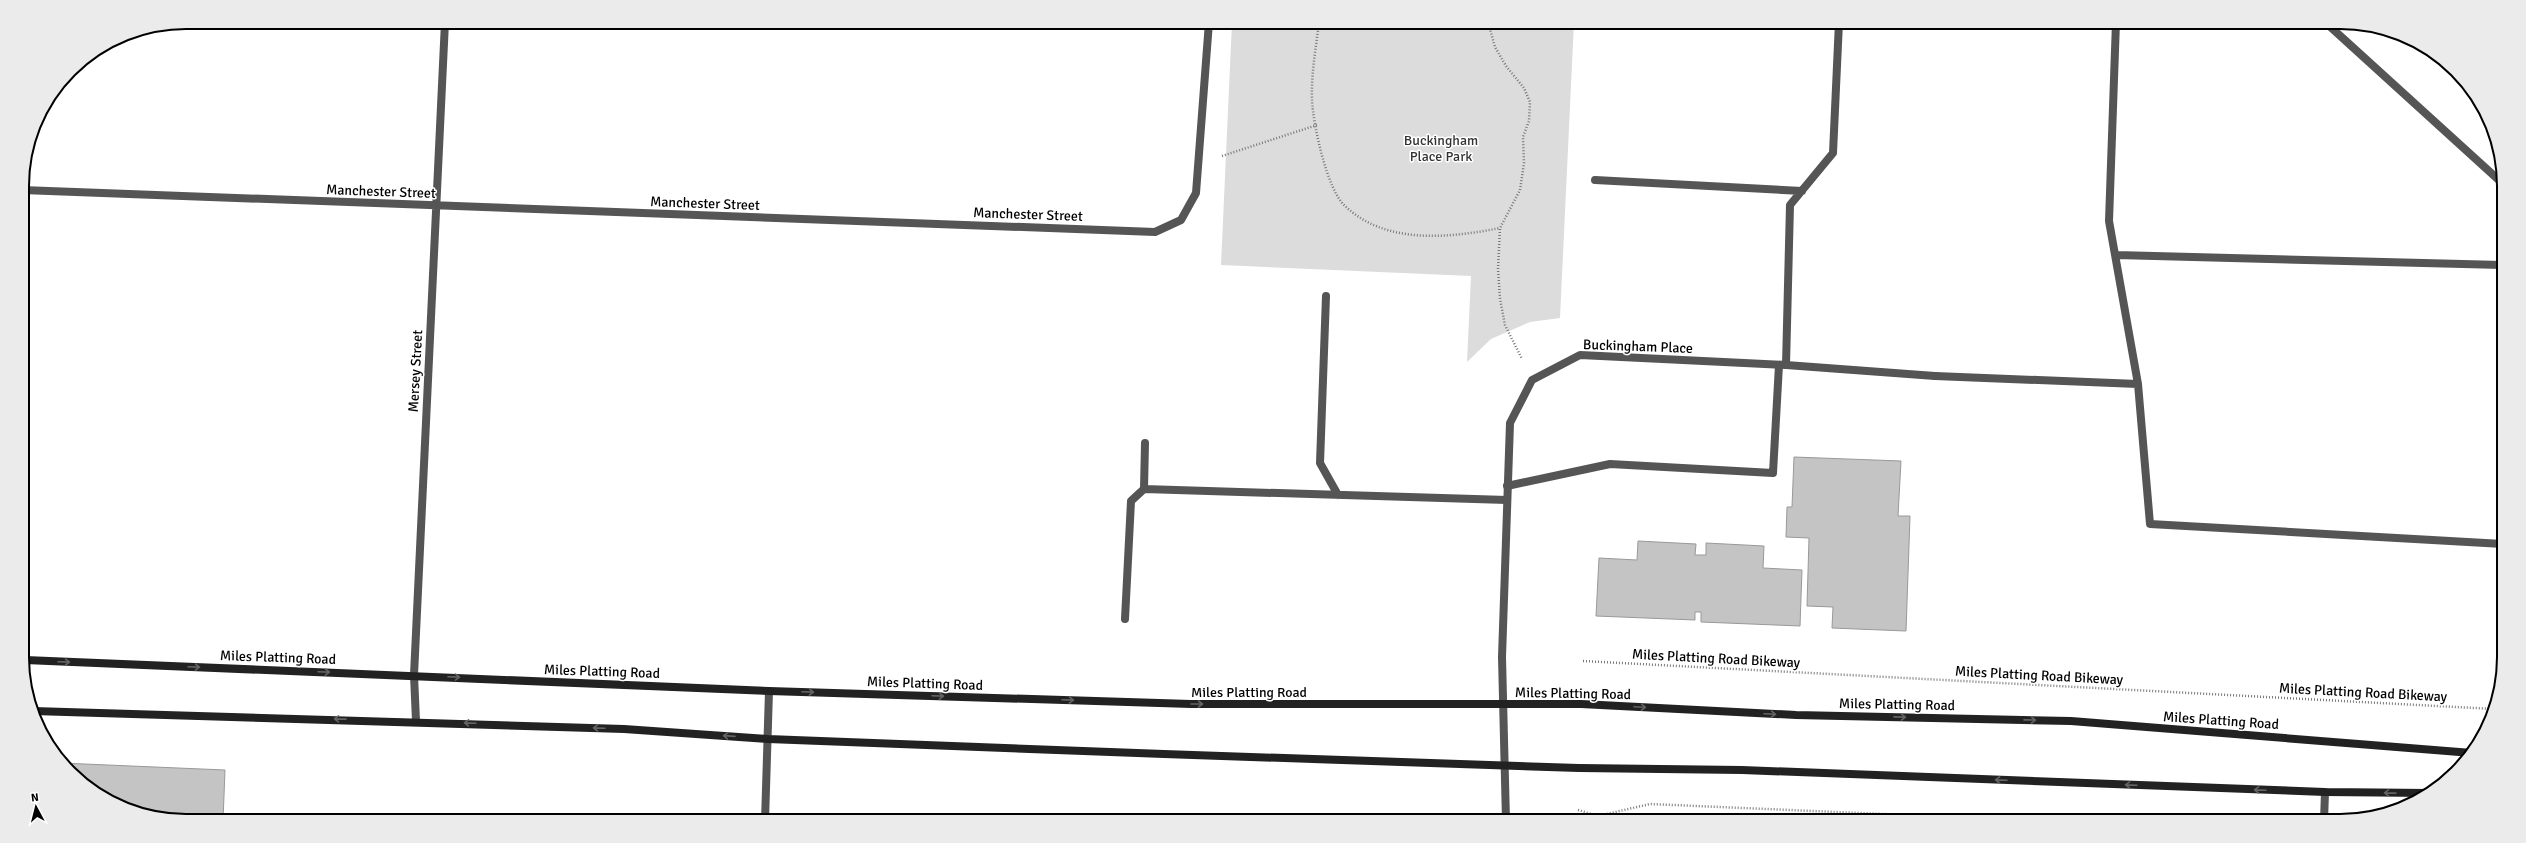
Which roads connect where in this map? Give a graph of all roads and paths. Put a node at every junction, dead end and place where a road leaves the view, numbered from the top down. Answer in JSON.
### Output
{"nodes":[{"id":1,"x":445,"y":29,"type":"edge"},
{"id":2,"x":1208,"y":29,"type":"edge"},
{"id":3,"x":1318,"y":29,"type":"edge"},
{"id":4,"x":1490,"y":29,"type":"edge"},
{"id":5,"x":1839,"y":29,"type":"edge"},
{"id":6,"x":2116,"y":29,"type":"edge"},
{"id":7,"x":2333,"y":29,"type":"edge"},
{"id":8,"x":1317,"y":125,"type":"junction"},
{"id":9,"x":1198,"y":162,"type":"junction"},
{"id":10,"x":2497,"y":178,"type":"edge"},
{"id":11,"x":1595,"y":180,"type":"dead end"},
{"id":12,"x":29,"y":190,"type":"edge"},
{"id":13,"x":1802,"y":191,"type":"junction"},
{"id":14,"x":436,"y":206,"type":"junction"},
{"id":15,"x":1500,"y":228,"type":"junction"},
{"id":16,"x":2116,"y":255,"type":"junction"},
{"id":17,"x":2497,"y":265,"type":"edge"},
{"id":18,"x":1326,"y":296,"type":"dead end"},
{"id":19,"x":1782,"y":365,"type":"junction"},
{"id":20,"x":1532,"y":380,"type":"junction"},
{"id":21,"x":2138,"y":384,"type":"junction"},
{"id":22,"x":1145,"y":443,"type":"dead end"},
{"id":23,"x":1507,"y":486,"type":"junction"},
{"id":24,"x":1144,"y":489,"type":"junction"},
{"id":25,"x":1338,"y":495,"type":"junction"},
{"id":26,"x":1506,"y":500,"type":"junction"},
{"id":27,"x":2497,"y":544,"type":"edge"},
{"id":28,"x":1125,"y":619,"type":"dead end"},
{"id":29,"x":29,"y":660,"type":"edge"},
{"id":30,"x":1583,"y":661,"type":"dead end"},
{"id":31,"x":414,"y":676,"type":"junction"},
{"id":32,"x":769,"y":691,"type":"junction"},
{"id":33,"x":1503,"y":704,"type":"junction"},
{"id":34,"x":2488,"y":709,"type":"edge"},
{"id":35,"x":39,"y":711,"type":"edge"},
{"id":36,"x":416,"y":721,"type":"junction"},
{"id":37,"x":768,"y":739,"type":"junction"},
{"id":38,"x":2466,"y":752,"type":"edge"},
{"id":39,"x":1503,"y":766,"type":"junction"},
{"id":40,"x":2325,"y":792,"type":"junction"},
{"id":41,"x":2418,"y":793,"type":"edge"},
{"id":42,"x":1578,"y":810,"type":"dead end"},
{"id":43,"x":765,"y":814,"type":"edge"},
{"id":44,"x":1506,"y":814,"type":"edge"},
{"id":45,"x":1591,"y":814,"type":"edge"},
{"id":46,"x":1607,"y":814,"type":"edge"},
{"id":47,"x":1883,"y":814,"type":"edge"},
{"id":48,"x":2324,"y":814,"type":"edge"}],
"edges":[{"from":1,"to":14,"type":"street","name":"Mersey Street"},
{"from":2,"to":9,"type":"street","name":"Manchester Street"},
{"from":3,"to":8,"type":"path"},
{"from":4,"to":15,"type":"path"},
{"from":5,"to":13,"type":"street"},
{"from":6,"to":16,"type":"street"},
{"from":7,"to":10,"type":"street"},
{"from":8,"to":9,"type":"path"},
{"from":8,"to":15,"type":"path"},
{"from":9,"to":14,"type":"street","name":"Manchester Street"},
{"from":11,"to":13,"type":"street"},
{"from":12,"to":14,"type":"street","name":"Manchester Street"},
{"from":13,"to":19,"type":"street"},
{"from":14,"to":31,"type":"street","name":"Mersey Street"},
{"from":15,"to":20,"type":"path"},
{"from":16,"to":17,"type":"street"},
{"from":16,"to":21,"type":"street"},
{"from":18,"to":25,"type":"street"},
{"from":19,"to":20,"type":"street","name":"Buckingham Place"},
{"from":19,"to":21,"type":"street","name":"Buckingham Place"},
{"from":19,"to":23,"type":"street"},
{"from":20,"to":23,"type":"street"},
{"from":21,"to":27,"type":"street"},
{"from":22,"to":24,"type":"street"},
{"from":23,"to":26,"type":"street"},
{"from":24,"to":25,"type":"street"},
{"from":24,"to":28,"type":"street"},
{"from":25,"to":26,"type":"street"},
{"from":26,"to":33,"type":"street"},
{"from":29,"to":31,"type":"main road","name":"Miles Platting Road","one_way":true},
{"from":30,"to":34,"type":"path","name":"Miles Platting Road Bikeway"},
{"from":31,"to":32,"type":"main road","name":"Miles Platting Road","one_way":true},
{"from":31,"to":36,"type":"street","name":"Mersey Street"},
{"from":32,"to":33,"type":"main road","name":"Miles Platting Road","one_way":true},
{"from":32,"to":37,"type":"street"},
{"from":33,"to":38,"type":"main road","name":"Miles Platting Road","one_way":true},
{"from":33,"to":39,"type":"street"},
{"from":36,"to":35,"type":"main road","one_way":true},
{"from":37,"to":36,"type":"main road","one_way":true},
{"from":37,"to":39,"type":"main road"},
{"from":37,"to":43,"type":"street"},
{"from":40,"to":39,"type":"main road","one_way":true},
{"from":39,"to":44,"type":"street"},
{"from":41,"to":40,"type":"main road","one_way":true},
{"from":40,"to":48,"type":"street"},
{"from":42,"to":45,"type":"path"},
{"from":46,"to":47,"type":"path"}]}
